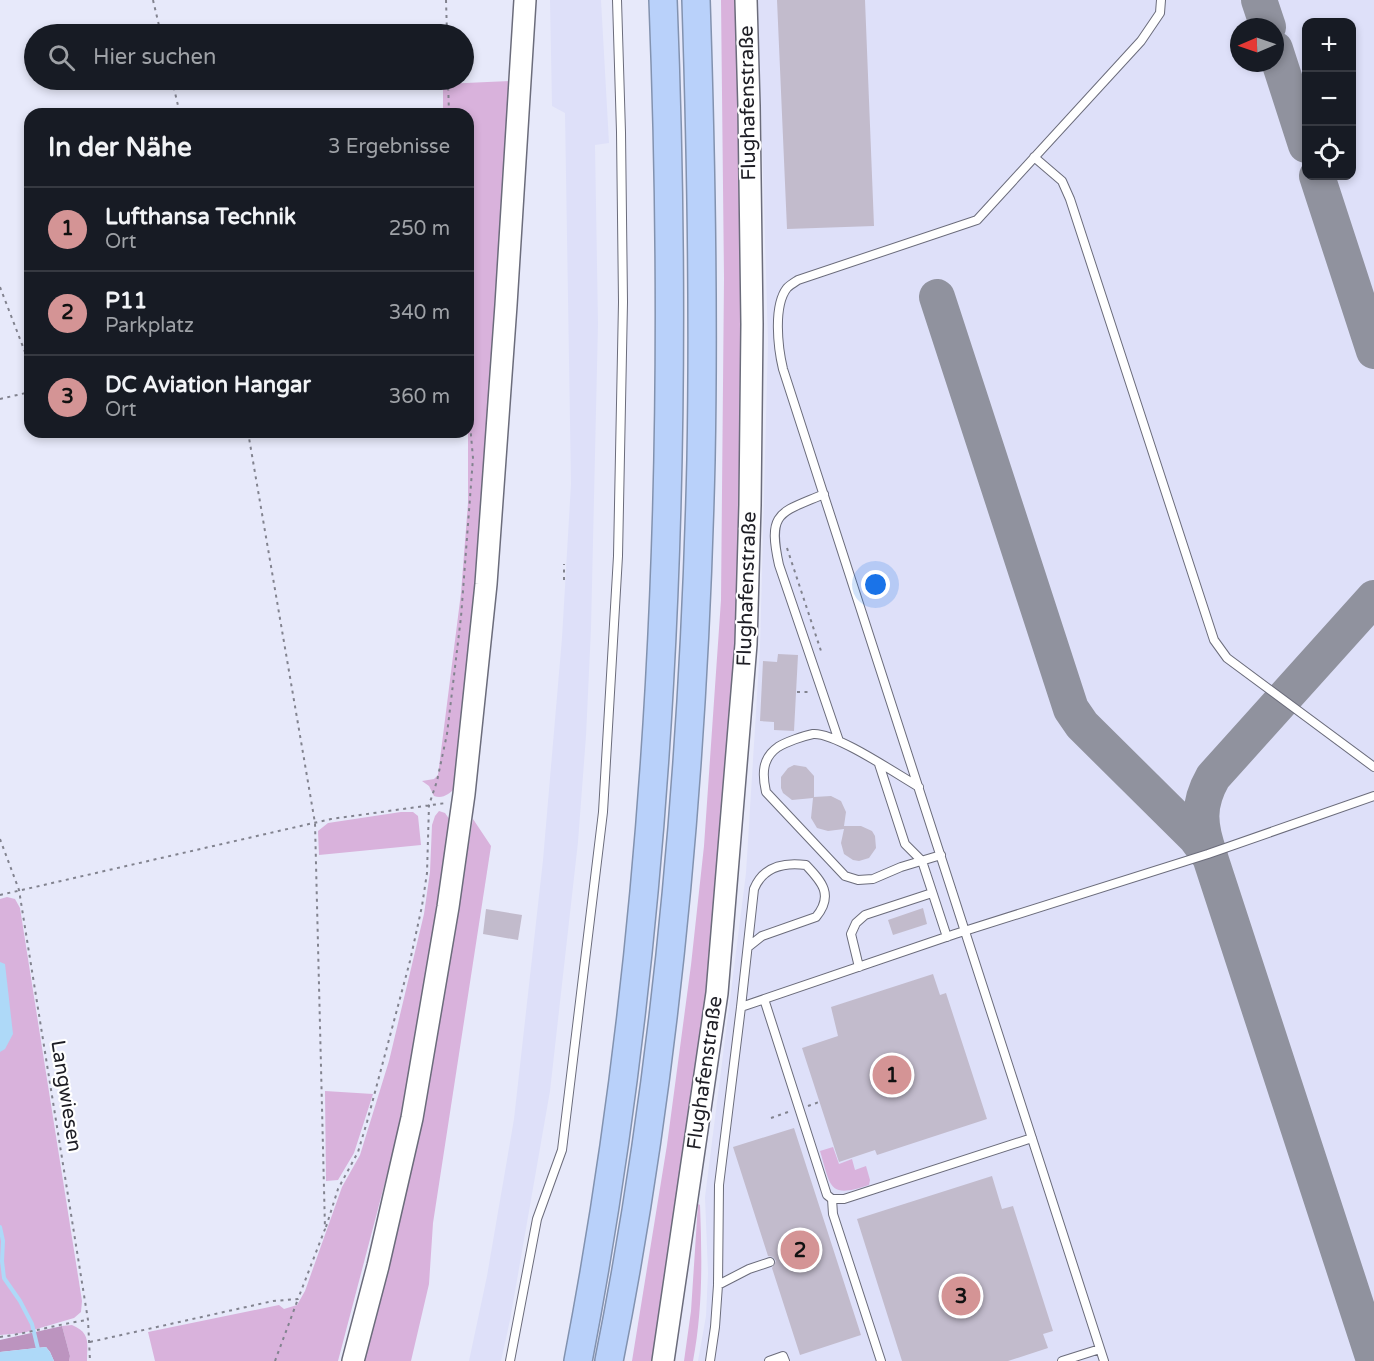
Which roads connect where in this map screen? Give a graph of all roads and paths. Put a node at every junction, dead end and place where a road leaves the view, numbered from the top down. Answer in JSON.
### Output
{"nodes":[{"id":1,"x":153,"y":0,"type":"edge"},
{"id":2,"x":446,"y":0,"type":"edge"},
{"id":3,"x":525,"y":0,"type":"edge"},
{"id":4,"x":617,"y":0,"type":"edge"},
{"id":5,"x":663,"y":0,"type":"edge"},
{"id":6,"x":696,"y":0,"type":"edge"},
{"id":7,"x":746,"y":0,"type":"edge"},
{"id":8,"x":1161,"y":0,"type":"edge"},
{"id":9,"x":159,"y":24,"type":"edge"},
{"id":10,"x":447,"y":24,"type":"edge"},
{"id":11,"x":174,"y":90,"type":"edge"},
{"id":12,"x":448,"y":90,"type":"edge"},
{"id":13,"x":179,"y":108,"type":"edge"},
{"id":14,"x":449,"y":108,"type":"edge"},
{"id":15,"x":1034,"y":157,"type":"junction"},
{"id":16,"x":0,"y":287,"type":"edge"},
{"id":17,"x":24,"y":349,"type":"edge"},
{"id":18,"x":24,"y":393,"type":"edge"},
{"id":19,"x":0,"y":399,"type":"edge"},
{"id":20,"x":249,"y":438,"type":"edge"},
{"id":21,"x":471,"y":438,"type":"edge"},
{"id":22,"x":824,"y":494,"type":"junction"},
{"id":23,"x":786,"y":543,"type":"dead end"},
{"id":24,"x":564,"y":564,"type":"dead end"},
{"id":25,"x":564,"y":580,"type":"dead end"},
{"id":26,"x":821,"y":652,"type":"dead end"},
{"id":27,"x":839,"y":741,"type":"junction"},
{"id":28,"x":879,"y":764,"type":"junction"},
{"id":29,"x":1374,"y":767,"type":"edge"},
{"id":30,"x":919,"y":787,"type":"junction"},
{"id":31,"x":1374,"y":796,"type":"edge"},
{"id":32,"x":463,"y":801,"type":"junction"},
{"id":33,"x":429,"y":805,"type":"junction"},
{"id":34,"x":315,"y":823,"type":"junction"},
{"id":35,"x":0,"y":839,"type":"edge"},
{"id":36,"x":941,"y":855,"type":"junction"},
{"id":37,"x":921,"y":861,"type":"junction"},
{"id":38,"x":19,"y":890,"type":"junction"},
{"id":39,"x":932,"y":893,"type":"junction"},
{"id":40,"x":0,"y":895,"type":"edge"},
{"id":41,"x":966,"y":931,"type":"junction"},
{"id":42,"x":947,"y":937,"type":"junction"},
{"id":43,"x":748,"y":947,"type":"junction"},
{"id":44,"x":859,"y":967,"type":"junction"},
{"id":45,"x":764,"y":999,"type":"junction"},
{"id":46,"x":741,"y":1007,"type":"junction"},
{"id":47,"x":789,"y":1112,"type":"dead end"},
{"id":48,"x":771,"y":1118,"type":"dead end"},
{"id":49,"x":1032,"y":1138,"type":"junction"},
{"id":50,"x":691,"y":1176,"type":"junction"},
{"id":51,"x":832,"y":1199,"type":"junction"},
{"id":52,"x":325,"y":1229,"type":"junction"},
{"id":53,"x":770,"y":1262,"type":"dead end"},
{"id":54,"x":718,"y":1285,"type":"junction"},
{"id":55,"x":298,"y":1299,"type":"junction"},
{"id":56,"x":88,"y":1320,"type":"junction"},
{"id":57,"x":1,"y":1337,"type":"edge"},
{"id":58,"x":90,"y":1342,"type":"junction"},
{"id":59,"x":1100,"y":1349,"type":"junction"},
{"id":60,"x":90,"y":1361,"type":"edge"},
{"id":61,"x":275,"y":1361,"type":"edge"},
{"id":62,"x":353,"y":1361,"type":"edge"},
{"id":63,"x":510,"y":1361,"type":"edge"},
{"id":64,"x":578,"y":1361,"type":"edge"},
{"id":65,"x":609,"y":1361,"type":"edge"},
{"id":66,"x":663,"y":1361,"type":"edge"},
{"id":67,"x":678,"y":1361,"type":"edge"},
{"id":68,"x":710,"y":1361,"type":"edge"},
{"id":69,"x":769,"y":1361,"type":"edge"},
{"id":70,"x":785,"y":1361,"type":"edge"},
{"id":71,"x":881,"y":1361,"type":"edge"},
{"id":72,"x":1062,"y":1361,"type":"edge"},
{"id":73,"x":1104,"y":1361,"type":"edge"}],
"edges":[{"from":1,"to":9,"type":"path"},
{"from":2,"to":10,"type":"path"},
{"from":3,"to":32,"type":"main road"},
{"from":4,"to":63,"type":"lane"},
{"from":5,"to":64,"type":"highway"},
{"from":6,"to":65,"type":"highway"},
{"from":7,"to":50,"type":"main road","name":"Flughafenstraße"},
{"from":8,"to":15,"type":"lane"},
{"from":11,"to":13,"type":"path"},
{"from":12,"to":14,"type":"path"},
{"from":15,"to":22,"type":"lane"},
{"from":15,"to":29,"type":"lane"},
{"from":16,"to":17,"type":"path"},
{"from":18,"to":19,"type":"path"},
{"from":20,"to":34,"type":"path"},
{"from":21,"to":33,"type":"path"},
{"from":22,"to":27,"type":"lane"},
{"from":22,"to":30,"type":"lane"},
{"from":23,"to":26,"type":"path"},
{"from":24,"to":25,"type":"path"},
{"from":27,"to":28,"type":"lane"},
{"from":27,"to":37,"type":"lane"},
{"from":28,"to":30,"type":"lane"},
{"from":28,"to":37,"type":"lane"},
{"from":30,"to":36,"type":"lane"},
{"from":31,"to":41,"type":"lane"},
{"from":32,"to":33,"type":"path"},
{"from":32,"to":62,"type":"main road"},
{"from":33,"to":34,"type":"path"},
{"from":33,"to":52,"type":"path"},
{"from":34,"to":38,"type":"path"},
{"from":34,"to":52,"type":"path"},
{"from":35,"to":38,"type":"path","name":"Langwiesen"},
{"from":36,"to":37,"type":"lane"},
{"from":36,"to":41,"type":"lane"},
{"from":37,"to":39,"type":"lane"},
{"from":38,"to":40,"type":"path"},
{"from":38,"to":56,"type":"path","name":"Langwiesen"},
{"from":39,"to":42,"type":"lane"},
{"from":39,"to":44,"type":"lane"},
{"from":41,"to":42,"type":"lane"},
{"from":41,"to":49,"type":"lane"},
{"from":42,"to":44,"type":"lane"},
{"from":43,"to":43,"type":"lane"},
{"from":43,"to":46,"type":"lane"},
{"from":44,"to":45,"type":"lane"},
{"from":45,"to":46,"type":"lane"},
{"from":45,"to":51,"type":"lane"},
{"from":46,"to":54,"type":"lane"},
{"from":47,"to":48,"type":"path"},
{"from":49,"to":51,"type":"lane"},
{"from":49,"to":59,"type":"lane"},
{"from":50,"to":66,"type":"main road","name":"Flughafenstraße"},
{"from":50,"to":67,"type":"main road","name":"Flughafenstraße"},
{"from":51,"to":71,"type":"lane"},
{"from":52,"to":55,"type":"path"},
{"from":53,"to":54,"type":"lane"},
{"from":54,"to":68,"type":"lane"},
{"from":55,"to":58,"type":"path"},
{"from":55,"to":61,"type":"path"},
{"from":56,"to":57,"type":"path"},
{"from":56,"to":58,"type":"path","name":"Langwiesen"},
{"from":58,"to":60,"type":"path","name":"Langwiesen"},
{"from":59,"to":72,"type":"lane"},
{"from":59,"to":73,"type":"lane"},
{"from":69,"to":70,"type":"lane"}]}
